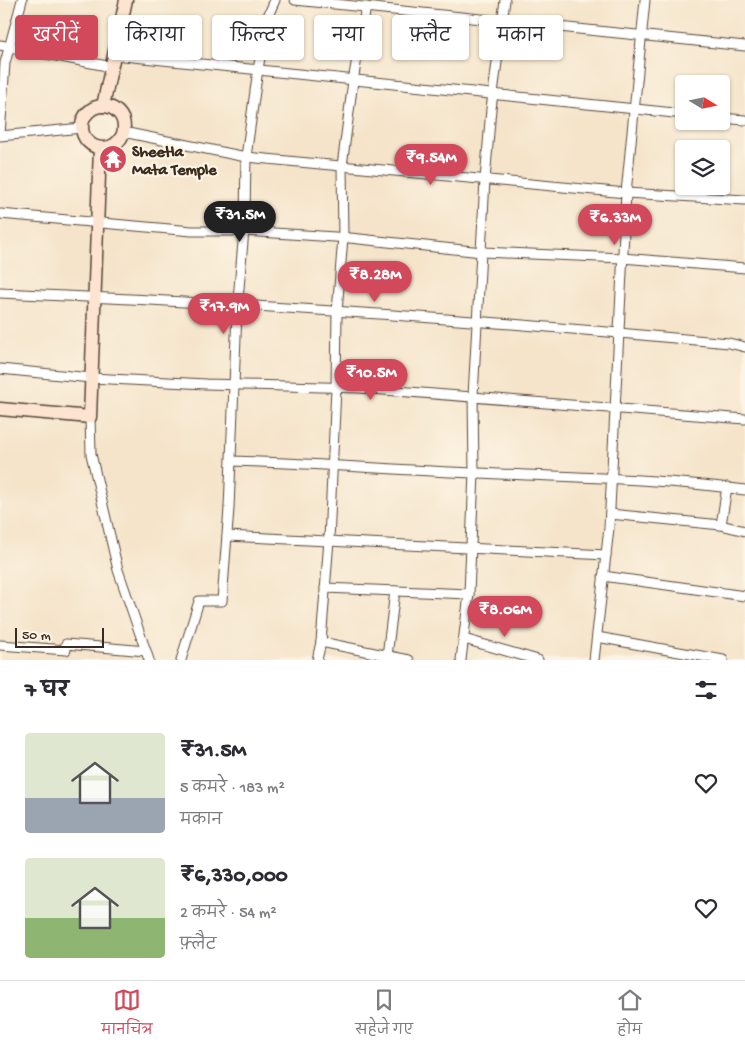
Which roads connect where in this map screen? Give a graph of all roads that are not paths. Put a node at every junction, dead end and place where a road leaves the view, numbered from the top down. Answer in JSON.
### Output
{"nodes":[{"id":1,"x":22,"y":0,"type":"edge"},
{"id":2,"x":126,"y":0,"type":"edge"},
{"id":3,"x":275,"y":0,"type":"edge"},
{"id":4,"x":295,"y":0,"type":"edge"},
{"id":5,"x":505,"y":0,"type":"edge"},
{"id":6,"x":645,"y":0,"type":"edge"},
{"id":7,"x":366,"y":7,"type":"junction"},
{"id":8,"x":503,"y":15,"type":"edge"},
{"id":9,"x":479,"y":18,"type":"edge"},
{"id":10,"x":563,"y":27,"type":"edge"},
{"id":11,"x":641,"y":35,"type":"junction"},
{"id":12,"x":5,"y":46,"type":"edge"},
{"id":13,"x":745,"y":46,"type":"edge"},
{"id":14,"x":497,"y":60,"type":"edge"},
{"id":15,"x":113,"y":61,"type":"junction"},
{"id":16,"x":258,"y":69,"type":"junction"},
{"id":17,"x":353,"y":81,"type":"junction"},
{"id":18,"x":492,"y":94,"type":"junction"},
{"id":19,"x":103,"y":106,"type":"junction"},
{"id":20,"x":633,"y":110,"type":"junction"},
{"id":21,"x":675,"y":113,"type":"edge"},
{"id":22,"x":730,"y":119,"type":"edge"},
{"id":23,"x":745,"y":120,"type":"edge"},
{"id":24,"x":82,"y":128,"type":"junction"},
{"id":25,"x":123,"y":132,"type":"junction"},
{"id":26,"x":0,"y":135,"type":"edge"},
{"id":27,"x":100,"y":148,"type":"junction"},
{"id":28,"x":246,"y":157,"type":"junction"},
{"id":29,"x":342,"y":166,"type":"junction"},
{"id":30,"x":485,"y":180,"type":"junction"},
{"id":31,"x":626,"y":193,"type":"junction"},
{"id":32,"x":745,"y":200,"type":"edge"},
{"id":33,"x":0,"y":214,"type":"edge"},
{"id":34,"x":96,"y":222,"type":"junction"},
{"id":35,"x":244,"y":231,"type":"junction"},
{"id":36,"x":343,"y":237,"type":"junction"},
{"id":37,"x":482,"y":252,"type":"junction"},
{"id":38,"x":622,"y":258,"type":"junction"},
{"id":39,"x":745,"y":268,"type":"edge"},
{"id":40,"x":0,"y":293,"type":"edge"},
{"id":41,"x":94,"y":297,"type":"junction"},
{"id":42,"x":238,"y":305,"type":"junction"},
{"id":43,"x":337,"y":312,"type":"junction"},
{"id":44,"x":478,"y":323,"type":"junction"},
{"id":45,"x":619,"y":332,"type":"junction"},
{"id":46,"x":745,"y":347,"type":"edge"},
{"id":47,"x":0,"y":369,"type":"edge"},
{"id":48,"x":91,"y":378,"type":"junction"},
{"id":49,"x":235,"y":385,"type":"junction"},
{"id":50,"x":336,"y":388,"type":"junction"},
{"id":51,"x":473,"y":396,"type":"junction"},
{"id":52,"x":615,"y":408,"type":"junction"},
{"id":53,"x":0,"y":409,"type":"edge"},
{"id":54,"x":90,"y":417,"type":"junction"},
{"id":55,"x":745,"y":418,"type":"edge"},
{"id":56,"x":232,"y":461,"type":"junction"},
{"id":57,"x":331,"y":463,"type":"junction"},
{"id":58,"x":474,"y":473,"type":"junction"},
{"id":59,"x":611,"y":479,"type":"junction"},
{"id":60,"x":727,"y":487,"type":"junction"},
{"id":61,"x":745,"y":490,"type":"edge"},
{"id":62,"x":610,"y":514,"type":"junction"},
{"id":63,"x":721,"y":525,"type":"junction"},
{"id":64,"x":745,"y":531,"type":"edge"},
{"id":65,"x":227,"y":536,"type":"junction"},
{"id":66,"x":329,"y":540,"type":"junction"},
{"id":67,"x":470,"y":548,"type":"junction"},
{"id":68,"x":606,"y":555,"type":"junction"},
{"id":69,"x":604,"y":576,"type":"junction"},
{"id":70,"x":325,"y":588,"type":"junction"},
{"id":71,"x":395,"y":591,"type":"junction"},
{"id":72,"x":469,"y":594,"type":"junction"},
{"id":73,"x":745,"y":596,"type":"edge"},
{"id":74,"x":596,"y":637,"type":"junction"},
{"id":75,"x":464,"y":639,"type":"junction"},
{"id":76,"x":321,"y":642,"type":"junction"},
{"id":77,"x":0,"y":645,"type":"edge"},
{"id":78,"x":148,"y":656,"type":"edge"},
{"id":79,"x":387,"y":656,"type":"junction"},
{"id":80,"x":532,"y":659,"type":"edge"},
{"id":81,"x":181,"y":660,"type":"edge"},
{"id":82,"x":317,"y":660,"type":"edge"},
{"id":83,"x":409,"y":660,"type":"edge"},
{"id":84,"x":460,"y":660,"type":"edge"},
{"id":85,"x":594,"y":660,"type":"edge"},
{"id":86,"x":723,"y":660,"type":"edge"}],
"edges":[{"from":1,"to":12,"type":"street"},
{"from":2,"to":15,"type":"street"},
{"from":3,"to":16,"type":"street"},
{"from":4,"to":7,"type":"street"},
{"from":5,"to":8,"type":"street"},
{"from":6,"to":11,"type":"street"},
{"from":7,"to":9,"type":"street"},
{"from":7,"to":17,"type":"street"},
{"from":10,"to":11,"type":"street"},
{"from":11,"to":13,"type":"street"},
{"from":11,"to":20,"type":"street"},
{"from":12,"to":15,"type":"street"},
{"from":12,"to":26,"type":"street"},
{"from":14,"to":18,"type":"street"},
{"from":15,"to":16,"type":"street"},
{"from":15,"to":19,"type":"street"},
{"from":16,"to":17,"type":"street"},
{"from":16,"to":28,"type":"street"},
{"from":17,"to":18,"type":"street"},
{"from":17,"to":29,"type":"street"},
{"from":18,"to":20,"type":"street"},
{"from":18,"to":30,"type":"street"},
{"from":19,"to":24,"type":"street"},
{"from":19,"to":25,"type":"street"},
{"from":20,"to":21,"type":"street"},
{"from":20,"to":31,"type":"street"},
{"from":22,"to":23,"type":"street"},
{"from":24,"to":26,"type":"street"},
{"from":24,"to":27,"type":"street"},
{"from":25,"to":27,"type":"street"},
{"from":25,"to":28,"type":"street"},
{"from":27,"to":34,"type":"street"},
{"from":28,"to":29,"type":"street"},
{"from":28,"to":35,"type":"street"},
{"from":29,"to":30,"type":"street"},
{"from":29,"to":36,"type":"street"},
{"from":30,"to":31,"type":"street"},
{"from":30,"to":37,"type":"street"},
{"from":31,"to":32,"type":"street"},
{"from":31,"to":38,"type":"street"},
{"from":33,"to":34,"type":"street"},
{"from":34,"to":35,"type":"street"},
{"from":34,"to":41,"type":"street"},
{"from":35,"to":36,"type":"street"},
{"from":35,"to":42,"type":"street"},
{"from":36,"to":37,"type":"street"},
{"from":36,"to":43,"type":"street"},
{"from":37,"to":38,"type":"street"},
{"from":37,"to":44,"type":"street"},
{"from":38,"to":39,"type":"street"},
{"from":38,"to":45,"type":"street"},
{"from":40,"to":41,"type":"street"},
{"from":41,"to":42,"type":"street"},
{"from":41,"to":48,"type":"street"},
{"from":42,"to":43,"type":"street"},
{"from":42,"to":49,"type":"street"},
{"from":43,"to":44,"type":"street"},
{"from":43,"to":50,"type":"street"},
{"from":44,"to":45,"type":"street"},
{"from":44,"to":51,"type":"street"},
{"from":45,"to":46,"type":"street"},
{"from":45,"to":52,"type":"street"},
{"from":47,"to":48,"type":"street"},
{"from":48,"to":49,"type":"street"},
{"from":48,"to":54,"type":"street"},
{"from":49,"to":50,"type":"street"},
{"from":49,"to":56,"type":"street"},
{"from":50,"to":51,"type":"street"},
{"from":50,"to":57,"type":"street"},
{"from":51,"to":52,"type":"street"},
{"from":51,"to":58,"type":"street"},
{"from":52,"to":55,"type":"street"},
{"from":52,"to":59,"type":"street"},
{"from":53,"to":54,"type":"street"},
{"from":54,"to":78,"type":"street"},
{"from":56,"to":57,"type":"street"},
{"from":56,"to":65,"type":"street"},
{"from":57,"to":58,"type":"street"},
{"from":57,"to":66,"type":"street"},
{"from":58,"to":59,"type":"street"},
{"from":58,"to":67,"type":"street"},
{"from":59,"to":60,"type":"street"},
{"from":59,"to":62,"type":"street"},
{"from":60,"to":61,"type":"street"},
{"from":60,"to":63,"type":"street"},
{"from":62,"to":63,"type":"street"},
{"from":62,"to":68,"type":"street"},
{"from":63,"to":64,"type":"street"},
{"from":65,"to":66,"type":"street"},
{"from":65,"to":81,"type":"street"},
{"from":66,"to":67,"type":"street"},
{"from":66,"to":70,"type":"street"},
{"from":67,"to":68,"type":"street"},
{"from":67,"to":72,"type":"street"},
{"from":68,"to":69,"type":"street"},
{"from":69,"to":73,"type":"street"},
{"from":69,"to":74,"type":"street"},
{"from":70,"to":71,"type":"street"},
{"from":70,"to":76,"type":"street"},
{"from":71,"to":72,"type":"street"},
{"from":71,"to":79,"type":"street"},
{"from":72,"to":75,"type":"street"},
{"from":74,"to":85,"type":"street"},
{"from":74,"to":86,"type":"street"},
{"from":75,"to":80,"type":"street"},
{"from":75,"to":84,"type":"street"},
{"from":76,"to":79,"type":"street"},
{"from":76,"to":82,"type":"street"},
{"from":77,"to":78,"type":"street"},
{"from":79,"to":83,"type":"street"}]}
